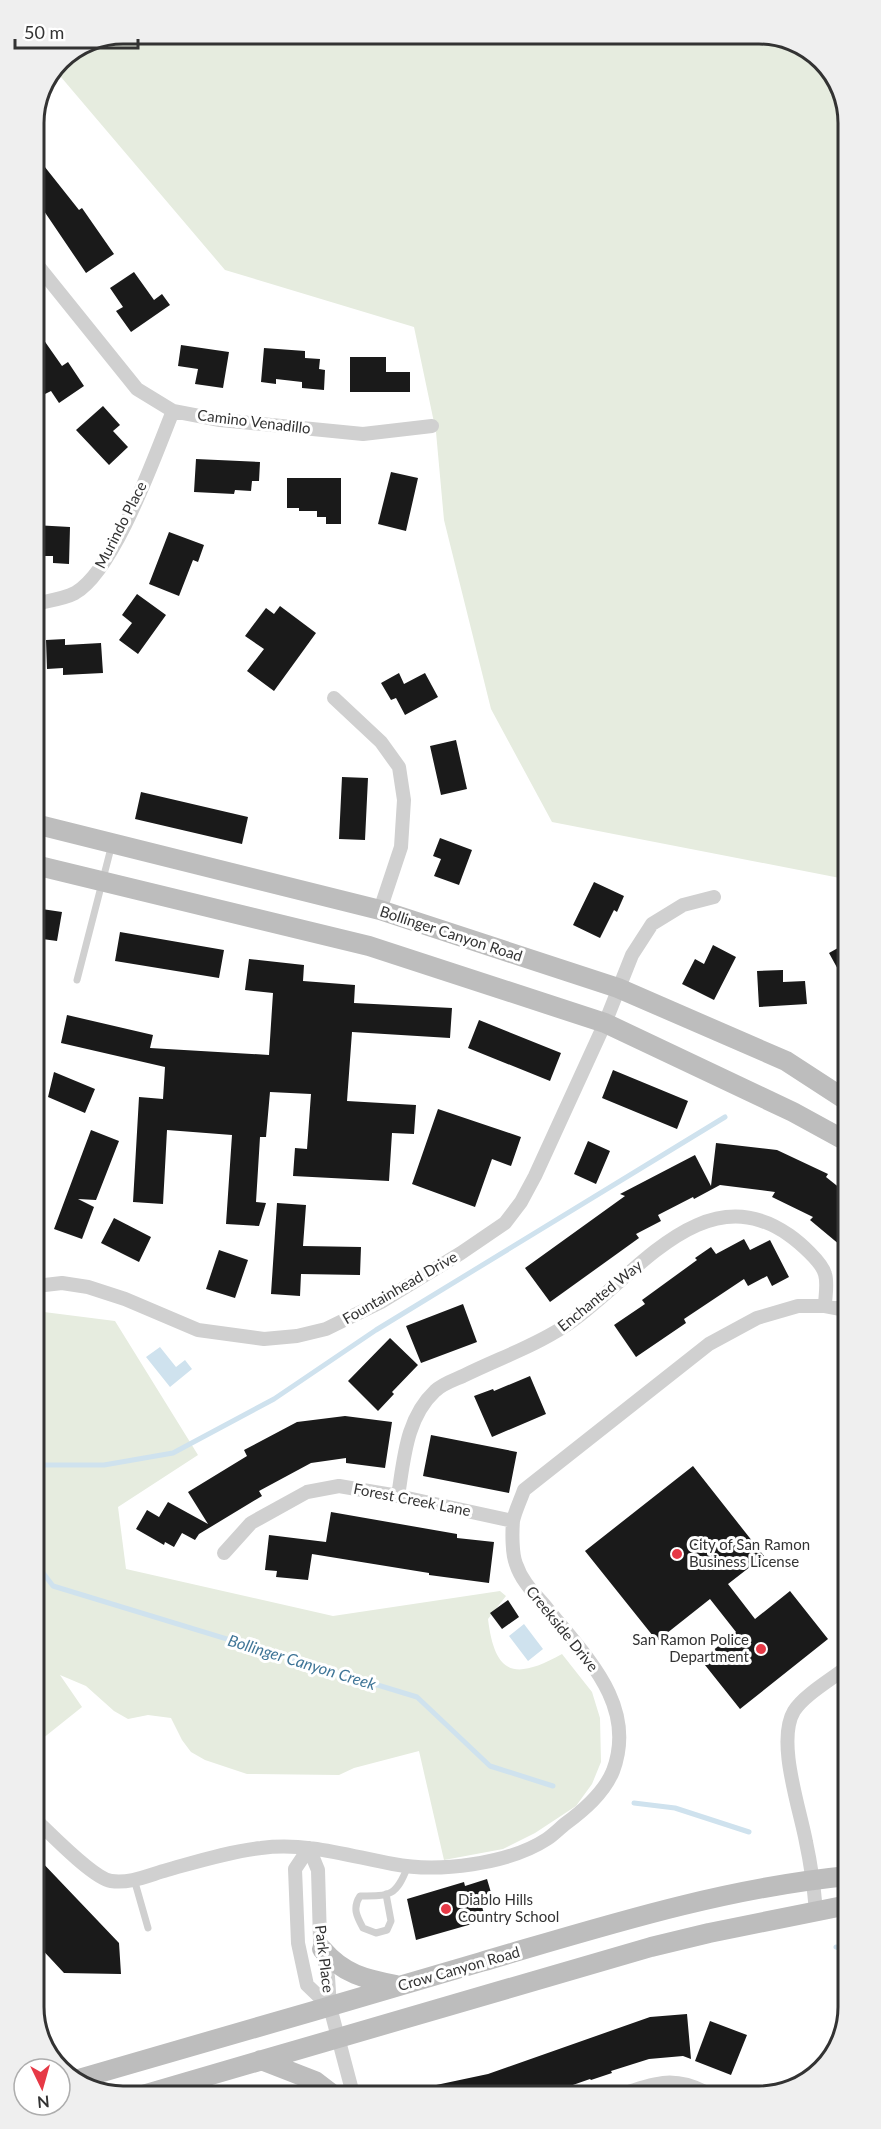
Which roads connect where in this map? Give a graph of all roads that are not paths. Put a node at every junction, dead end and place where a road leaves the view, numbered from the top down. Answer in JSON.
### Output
{"nodes":[{"id":1,"x":44,"y":275,"type":"edge"},
{"id":2,"x":173,"y":411,"type":"junction"},
{"id":3,"x":432,"y":426,"type":"dead end"},
{"id":4,"x":44,"y":602,"type":"edge"},
{"id":5,"x":334,"y":698,"type":"dead end"},
{"id":6,"x":44,"y":826,"type":"edge"},
{"id":7,"x":112,"y":844,"type":"junction"},
{"id":8,"x":44,"y":867,"type":"edge"},
{"id":9,"x":103,"y":880,"type":"junction"},
{"id":10,"x":714,"y":897,"type":"dead end"},
{"id":11,"x":380,"y":910,"type":"junction"},
{"id":12,"x":77,"y":980,"type":"dead end"},
{"id":13,"x":618,"y":988,"type":"junction"},
{"id":14,"x":605,"y":1023,"type":"junction"},
{"id":15,"x":838,"y":1095,"type":"edge"},
{"id":16,"x":838,"y":1137,"type":"edge"},
{"id":17,"x":44,"y":1285,"type":"edge"},
{"id":18,"x":825,"y":1306,"type":"junction"},
{"id":19,"x":838,"y":1308,"type":"edge"},
{"id":20,"x":398,"y":1496,"type":"junction"},
{"id":21,"x":513,"y":1521,"type":"junction"},
{"id":22,"x":224,"y":1553,"type":"dead end"},
{"id":23,"x":838,"y":1674,"type":"edge"},
{"id":24,"x":44,"y":1828,"type":"edge"},
{"id":25,"x":309,"y":1848,"type":"junction"},
{"id":26,"x":408,"y":1866,"type":"junction"},
{"id":27,"x":838,"y":1877,"type":"edge"},
{"id":28,"x":134,"y":1879,"type":"junction"},
{"id":29,"x":813,"y":1880,"type":"junction"},
{"id":30,"x":386,"y":1894,"type":"junction"},
{"id":31,"x":838,"y":1907,"type":"edge"},
{"id":32,"x":816,"y":1911,"type":"junction"},
{"id":33,"x":148,"y":1928,"type":"dead end"},
{"id":34,"x":322,"y":1949,"type":"junction"},
{"id":35,"x":401,"y":1986,"type":"junction"},
{"id":36,"x":330,"y":2007,"type":"junction"},
{"id":37,"x":337,"y":2037,"type":"junction"},
{"id":38,"x":261,"y":2060,"type":"junction"},
{"id":39,"x":87,"y":2077,"type":"edge"},
{"id":40,"x":176,"y":2085,"type":"edge"},
{"id":41,"x":321,"y":2085,"type":"edge"},
{"id":42,"x":351,"y":2085,"type":"edge"},
{"id":43,"x":648,"y":2086,"type":"edge"},
{"id":44,"x":693,"y":2086,"type":"edge"}],
"edges":[{"from":1,"to":2,"type":"street","name":"Camino Venadillo"},
{"from":2,"to":3,"type":"street","name":"Camino Venadillo"},
{"from":2,"to":4,"type":"street","name":"Murindo Place"},
{"from":5,"to":11,"type":"street"},
{"from":6,"to":7,"type":"main road","name":"Bollinger Canyon Road"},
{"from":7,"to":9,"type":"lane"},
{"from":7,"to":11,"type":"main road","name":"Bollinger Canyon Road"},
{"from":8,"to":9,"type":"main road"},
{"from":9,"to":12,"type":"lane"},
{"from":9,"to":14,"type":"main road"},
{"from":10,"to":13,"type":"street","name":"Fountainhead Drive"},
{"from":11,"to":13,"type":"main road","name":"Bollinger Canyon Road"},
{"from":13,"to":14,"type":"street","name":"Fountainhead Drive"},
{"from":13,"to":15,"type":"main road","name":"Bollinger Canyon Road"},
{"from":14,"to":16,"type":"main road"},
{"from":14,"to":17,"type":"street","name":"Fountainhead Drive"},
{"from":18,"to":19,"type":"street","name":"Creekside Drive"},
{"from":18,"to":20,"type":"street","name":"Enchanted Way"},
{"from":18,"to":21,"type":"street","name":"Creekside Drive"},
{"from":20,"to":21,"type":"street","name":"Forest Creek Lane"},
{"from":20,"to":22,"type":"street","name":"Forest Creek Lane"},
{"from":21,"to":26,"type":"street","name":"Creekside Drive"},
{"from":23,"to":29,"type":"street"},
{"from":24,"to":28,"type":"street"},
{"from":25,"to":26,"type":"street","name":"Creekside Drive"},
{"from":25,"to":28,"type":"street"},
{"from":25,"to":34,"type":"street","name":"Park Place"},
{"from":25,"to":36,"type":"street","name":"Park Place"},
{"from":26,"to":30,"type":"lane"},
{"from":27,"to":29,"type":"main road","name":"Crow Canyon Road"},
{"from":28,"to":33,"type":"lane"},
{"from":29,"to":32,"type":"street"},
{"from":29,"to":35,"type":"main road","name":"Crow Canyon Road"},
{"from":30,"to":30,"type":"lane"},
{"from":31,"to":32,"type":"main road"},
{"from":32,"to":37,"type":"main road"},
{"from":34,"to":35,"type":"main road"},
{"from":34,"to":36,"type":"street","name":"Park Place"},
{"from":35,"to":36,"type":"main road","name":"Crow Canyon Road"},
{"from":36,"to":37,"type":"street"},
{"from":36,"to":39,"type":"main road","name":"Crow Canyon Road"},
{"from":37,"to":38,"type":"main road"},
{"from":37,"to":42,"type":"street"},
{"from":38,"to":40,"type":"main road"},
{"from":38,"to":41,"type":"main road"},
{"from":43,"to":44,"type":"street"}]}
